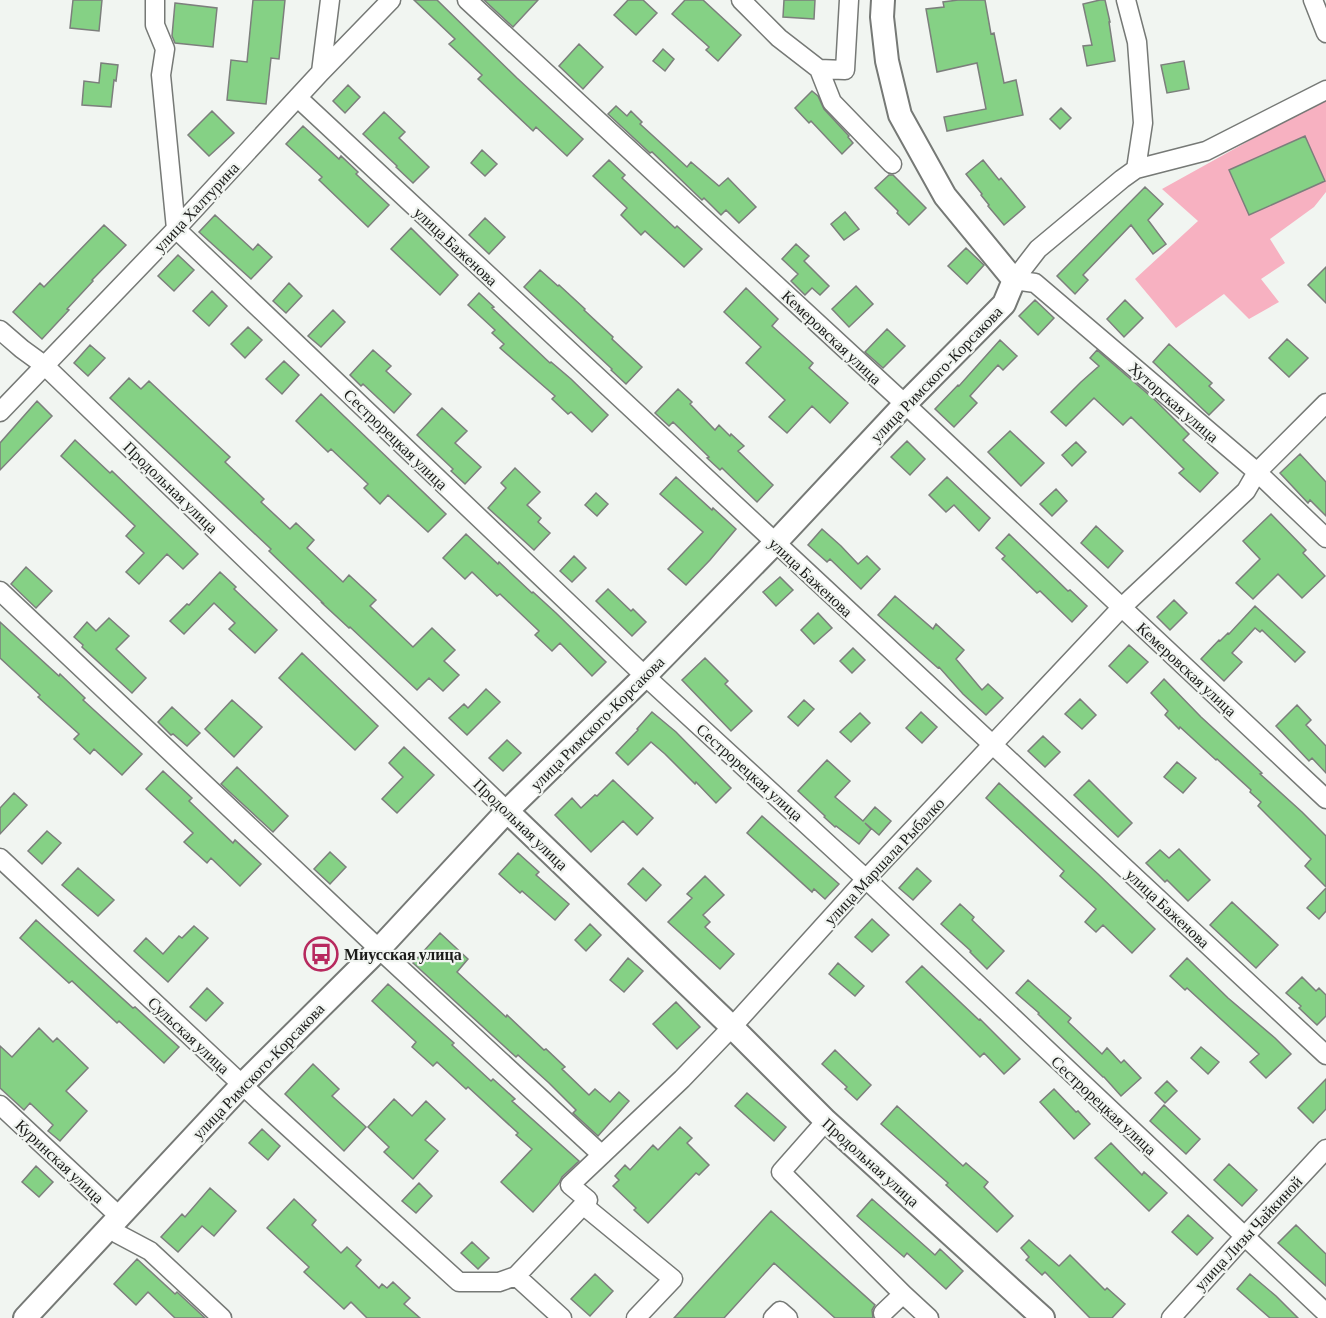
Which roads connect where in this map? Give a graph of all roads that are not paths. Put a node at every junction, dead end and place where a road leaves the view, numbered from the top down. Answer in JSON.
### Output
{"nodes":[{"id":1,"x":155,"y":0,"type":"edge"},
{"id":2,"x":330,"y":0,"type":"edge"},
{"id":3,"x":391,"y":0,"type":"edge"},
{"id":4,"x":467,"y":0,"type":"edge"},
{"id":5,"x":741,"y":0,"type":"edge"},
{"id":6,"x":849,"y":0,"type":"edge"},
{"id":7,"x":883,"y":0,"type":"edge"},
{"id":8,"x":1126,"y":0,"type":"edge"},
{"id":9,"x":1313,"y":0,"type":"edge"},
{"id":10,"x":1326,"y":33,"type":"edge"},
{"id":11,"x":819,"y":69,"type":"junction"},
{"id":12,"x":321,"y":72,"type":"junction"},
{"id":13,"x":1326,"y":90,"type":"edge"},
{"id":14,"x":298,"y":98,"type":"junction"},
{"id":15,"x":892,"y":164,"type":"dead end"},
{"id":16,"x":1136,"y":169,"type":"junction"},
{"id":17,"x":176,"y":229,"type":"junction"},
{"id":18,"x":1014,"y":280,"type":"junction"},
{"id":19,"x":0,"y":330,"type":"edge"},
{"id":20,"x":44,"y":365,"type":"junction"},
{"id":21,"x":1326,"y":403,"type":"edge"},
{"id":22,"x":905,"y":404,"type":"junction"},
{"id":23,"x":0,"y":412,"type":"edge"},
{"id":24,"x":1257,"y":472,"type":"junction"},
{"id":25,"x":1326,"y":538,"type":"edge"},
{"id":26,"x":775,"y":543,"type":"junction"},
{"id":27,"x":0,"y":591,"type":"edge"},
{"id":28,"x":1122,"y":608,"type":"junction"},
{"id":29,"x":645,"y":676,"type":"junction"},
{"id":30,"x":993,"y":745,"type":"junction"},
{"id":31,"x":1326,"y":799,"type":"edge"},
{"id":32,"x":507,"y":811,"type":"junction"},
{"id":33,"x":0,"y":858,"type":"edge"},
{"id":34,"x":866,"y":879,"type":"junction"},
{"id":35,"x":379,"y":949,"type":"junction"},
{"id":36,"x":732,"y":1027,"type":"junction"},
{"id":37,"x":1326,"y":1055,"type":"edge"},
{"id":38,"x":242,"y":1085,"type":"junction"},
{"id":39,"x":0,"y":1105,"type":"edge"},
{"id":40,"x":826,"y":1121,"type":"junction"},
{"id":41,"x":1326,"y":1149,"type":"edge"},
{"id":42,"x":602,"y":1155,"type":"junction"},
{"id":43,"x":583,"y":1205,"type":"junction"},
{"id":44,"x":115,"y":1222,"type":"junction"},
{"id":45,"x":1244,"y":1237,"type":"junction"},
{"id":46,"x":516,"y":1276,"type":"junction"},
{"id":47,"x":903,"y":1294,"type":"junction"},
{"id":48,"x":883,"y":1313,"type":"dead end"},
{"id":49,"x":1326,"y":1313,"type":"edge"},
{"id":50,"x":25,"y":1318,"type":"edge"},
{"id":51,"x":222,"y":1318,"type":"edge"},
{"id":52,"x":561,"y":1318,"type":"edge"},
{"id":53,"x":636,"y":1318,"type":"edge"},
{"id":54,"x":773,"y":1318,"type":"edge"},
{"id":55,"x":788,"y":1318,"type":"edge"},
{"id":56,"x":928,"y":1318,"type":"edge"},
{"id":57,"x":1043,"y":1318,"type":"edge"},
{"id":58,"x":1171,"y":1318,"type":"edge"}],
"edges":[{"from":1,"to":17,"type":"street"},
{"from":2,"to":12,"type":"street"},
{"from":3,"to":12,"type":"street","name":"улица Халтурина"},
{"from":4,"to":22,"type":"street","name":"Кемеровская улица"},
{"from":5,"to":11,"type":"street"},
{"from":6,"to":11,"type":"street"},
{"from":7,"to":18,"type":"main road"},
{"from":8,"to":16,"type":"street"},
{"from":9,"to":10,"type":"street"},
{"from":11,"to":15,"type":"street"},
{"from":12,"to":14,"type":"street","name":"улица Халтурина"},
{"from":13,"to":16,"type":"street","name":"улица Римского-Корсакова"},
{"from":14,"to":17,"type":"street","name":"улица Халтурина"},
{"from":14,"to":26,"type":"street","name":"улица Баженова"},
{"from":16,"to":18,"type":"street","name":"улица Римского-Корсакова"},
{"from":17,"to":20,"type":"street","name":"улица Халтурина"},
{"from":17,"to":29,"type":"street","name":"Сестрорецкая улица"},
{"from":18,"to":22,"type":"main road","name":"улица Римского-Корсакова"},
{"from":18,"to":24,"type":"street","name":"Хуторская улица"},
{"from":19,"to":20,"type":"street","name":"Продольная улица"},
{"from":20,"to":23,"type":"street","name":"улица Халтурина"},
{"from":20,"to":32,"type":"street","name":"Продольная улица"},
{"from":21,"to":24,"type":"street","name":"улица Маршала Рыбалко"},
{"from":22,"to":26,"type":"main road","name":"улица Римского-Корсакова"},
{"from":22,"to":28,"type":"street","name":"Кемеровская улица"},
{"from":24,"to":25,"type":"street","name":"Хуторская улица"},
{"from":24,"to":28,"type":"street","name":"улица Маршала Рыбалко"},
{"from":26,"to":29,"type":"main road","name":"улица Римского-Корсакова"},
{"from":26,"to":30,"type":"street","name":"улица Баженова"},
{"from":27,"to":35,"type":"street"},
{"from":28,"to":30,"type":"street","name":"улица Маршала Рыбалко"},
{"from":28,"to":31,"type":"street","name":"Кемеровская улица"},
{"from":29,"to":32,"type":"main road","name":"улица Римского-Корсакова"},
{"from":29,"to":34,"type":"street","name":"Сестрорецкая улица"},
{"from":30,"to":34,"type":"street","name":"улица Маршала Рыбалко"},
{"from":30,"to":37,"type":"street","name":"улица Баженова"},
{"from":32,"to":35,"type":"main road","name":"улица Римского-Корсакова"},
{"from":32,"to":36,"type":"main road","name":"Продольная улица"},
{"from":33,"to":38,"type":"street","name":"Сульская улица"},
{"from":34,"to":36,"type":"street","name":"улица Маршала Рыбалко"},
{"from":34,"to":45,"type":"street","name":"Сестрорецкая улица"},
{"from":35,"to":38,"type":"main road","name":"улица Римского-Корсакова"},
{"from":35,"to":42,"type":"street"},
{"from":36,"to":40,"type":"main road","name":"Продольная улица"},
{"from":36,"to":42,"type":"street","name":"улица Маршала Рыбалко"},
{"from":38,"to":44,"type":"main road","name":"улица Римского-Корсакова"},
{"from":38,"to":46,"type":"street","name":"Сульская улица"},
{"from":39,"to":44,"type":"street","name":"Куринская улица"},
{"from":40,"to":47,"type":"street"},
{"from":40,"to":57,"type":"main road","name":"Продольная улица"},
{"from":41,"to":45,"type":"street","name":"улица Лизы Чайкиной"},
{"from":42,"to":43,"type":"street","name":"улица Маршала Рыбалко"},
{"from":43,"to":46,"type":"street"},
{"from":43,"to":53,"type":"street"},
{"from":44,"to":50,"type":"main road","name":"улица Римского-Корсакова"},
{"from":44,"to":51,"type":"street","name":"Куринская улица"},
{"from":45,"to":49,"type":"street","name":"Сестрорецкая улица"},
{"from":45,"to":58,"type":"street","name":"улица Лизы Чайкиной"},
{"from":46,"to":52,"type":"street"},
{"from":47,"to":48,"type":"street"},
{"from":47,"to":56,"type":"street"},
{"from":54,"to":55,"type":"street"}]}
